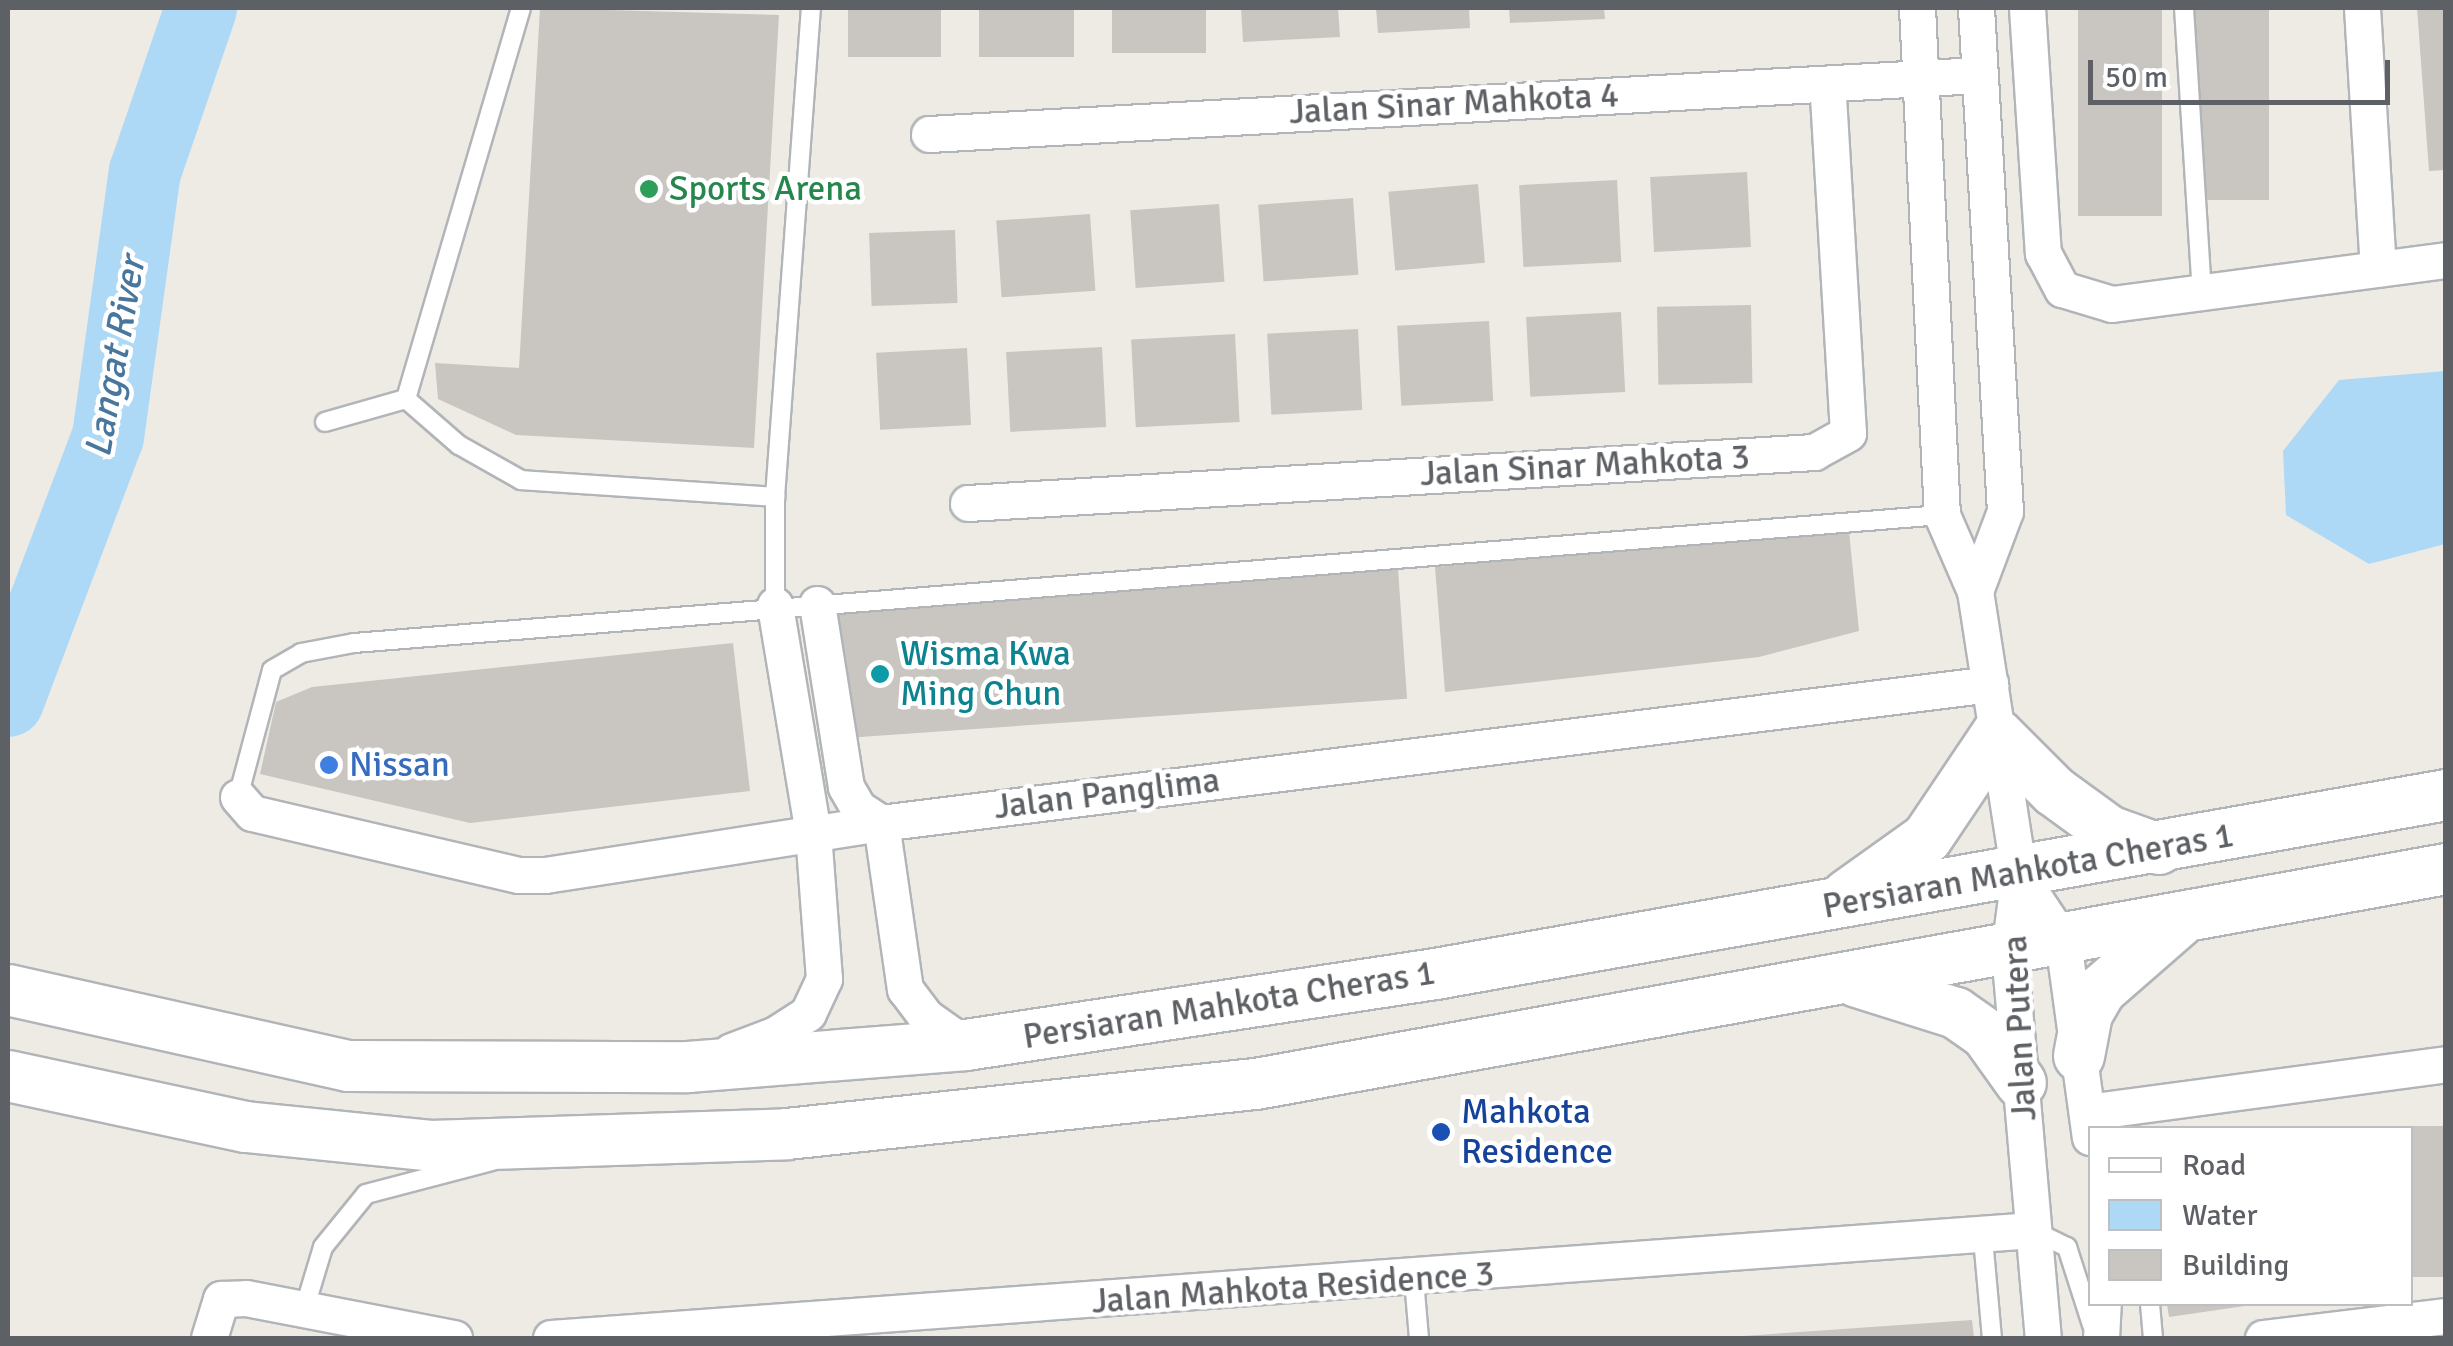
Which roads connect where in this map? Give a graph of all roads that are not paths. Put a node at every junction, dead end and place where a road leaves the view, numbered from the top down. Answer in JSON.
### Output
{"nodes":[{"id":1,"x":520,"y":8,"type":"edge"},
{"id":2,"x":811,"y":8,"type":"edge"},
{"id":3,"x":1917,"y":8,"type":"edge"},
{"id":4,"x":1976,"y":8,"type":"edge"},
{"id":5,"x":2027,"y":8,"type":"edge"},
{"id":6,"x":2184,"y":8,"type":"edge"},
{"id":7,"x":2362,"y":8,"type":"edge"},
{"id":8,"x":1979,"y":75,"type":"junction"},
{"id":9,"x":1918,"y":79,"type":"junction"},
{"id":10,"x":1827,"y":84,"type":"junction"},
{"id":11,"x":930,"y":134,"type":"dead end"},
{"id":12,"x":2446,"y":260,"type":"edge"},
{"id":13,"x":2378,"y":269,"type":"junction"},
{"id":14,"x":2202,"y":292,"type":"junction"},
{"id":15,"x":406,"y":400,"type":"junction"},
{"id":16,"x":325,"y":422,"type":"dead end"},
{"id":17,"x":776,"y":498,"type":"junction"},
{"id":18,"x":968,"y":503,"type":"dead end"},
{"id":19,"x":1942,"y":515,"type":"junction"},
{"id":20,"x":1975,"y":591,"type":"junction"},
{"id":21,"x":817,"y":604,"type":"junction"},
{"id":22,"x":776,"y":605,"type":"junction"},
{"id":23,"x":1990,"y":684,"type":"junction"},
{"id":24,"x":1997,"y":734,"type":"junction"},
{"id":25,"x":2446,"y":794,"type":"edge"},
{"id":26,"x":238,"y":797,"type":"joint"},
{"id":27,"x":881,"y":822,"type":"junction"},
{"id":28,"x":813,"y":833,"type":"junction"},
{"id":29,"x":2159,"y":848,"type":"junction"},
{"id":30,"x":2446,"y":869,"type":"edge"},
{"id":31,"x":2019,"y":874,"type":"junction"},
{"id":32,"x":1825,"y":908,"type":"junction"},
{"id":33,"x":2184,"y":918,"type":"junction"},
{"id":34,"x":2063,"y":940,"type":"junction"},
{"id":35,"x":2009,"y":951,"type":"junction"},
{"id":36,"x":1848,"y":980,"type":"junction"},
{"id":37,"x":29,"y":997,"type":"edge"},
{"id":38,"x":966,"y":1045,"type":"junction"},
{"id":39,"x":2079,"y":1056,"type":"junction"},
{"id":40,"x":2446,"y":1064,"type":"edge"},
{"id":41,"x":688,"y":1067,"type":"junction"},
{"id":42,"x":8,"y":1076,"type":"edge"},
{"id":43,"x":2021,"y":1083,"type":"junction"},
{"id":44,"x":2135,"y":1118,"type":"edge"},
{"id":45,"x":2089,"y":1124,"type":"edge"},
{"id":46,"x":534,"y":1144,"type":"junction"},
{"id":47,"x":2034,"y":1230,"type":"junction"},
{"id":48,"x":1983,"y":1238,"type":"junction"},
{"id":49,"x":1414,"y":1280,"type":"junction"},
{"id":50,"x":2103,"y":1306,"type":"edge"},
{"id":51,"x":2150,"y":1306,"type":"edge"},
{"id":52,"x":304,"y":1310,"type":"junction"},
{"id":53,"x":2446,"y":1316,"type":"edge"},
{"id":54,"x":864,"y":1329,"type":"edge"},
{"id":55,"x":209,"y":1338,"type":"edge"},
{"id":56,"x":454,"y":1338,"type":"edge"},
{"id":57,"x":551,"y":1338,"type":"edge"},
{"id":58,"x":1419,"y":1338,"type":"edge"},
{"id":59,"x":1992,"y":1338,"type":"edge"},
{"id":60,"x":2043,"y":1338,"type":"edge"},
{"id":61,"x":2098,"y":1338,"type":"edge"},
{"id":62,"x":2153,"y":1338,"type":"edge"},
{"id":63,"x":2263,"y":1338,"type":"edge"}],
"edges":[{"from":1,"to":15,"type":"lane"},
{"from":2,"to":17,"type":"lane"},
{"from":3,"to":9,"type":"street"},
{"from":4,"to":8,"type":"street"},
{"from":5,"to":14,"type":"street"},
{"from":6,"to":14,"type":"lane"},
{"from":7,"to":13,"type":"street"},
{"from":8,"to":9,"type":"street","name":"Jalan Sinar Mahkota 4"},
{"from":8,"to":20,"type":"street"},
{"from":9,"to":10,"type":"street","name":"Jalan Sinar Mahkota 4"},
{"from":9,"to":19,"type":"street"},
{"from":10,"to":11,"type":"street","name":"Jalan Sinar Mahkota 4"},
{"from":10,"to":18,"type":"street","name":"Jalan Sinar Mahkota 3"},
{"from":12,"to":13,"type":"street"},
{"from":13,"to":14,"type":"street"},
{"from":15,"to":16,"type":"lane"},
{"from":15,"to":17,"type":"lane"},
{"from":17,"to":22,"type":"lane"},
{"from":19,"to":20,"type":"street"},
{"from":19,"to":21,"type":"lane"},
{"from":20,"to":23,"type":"street"},
{"from":21,"to":22,"type":"lane"},
{"from":21,"to":27,"type":"street"},
{"from":22,"to":26,"type":"lane"},
{"from":22,"to":28,"type":"street"},
{"from":23,"to":24,"type":"street"},
{"from":23,"to":27,"type":"street","name":"Jalan Panglima"},
{"from":24,"to":29,"type":"main road"},
{"from":24,"to":31,"type":"street"},
{"from":24,"to":32,"type":"main road"},
{"from":25,"to":29,"type":"main road","name":"Persiaran Mahkota Cheras 1"},
{"from":26,"to":28,"type":"street","name":"Jalan Panglima"},
{"from":27,"to":28,"type":"street","name":"Jalan Panglima"},
{"from":27,"to":38,"type":"street"},
{"from":28,"to":41,"type":"street"},
{"from":29,"to":31,"type":"main road","name":"Persiaran Mahkota Cheras 1"},
{"from":30,"to":33,"type":"main road","name":"Persiaran Mahkota Cheras 1"},
{"from":31,"to":32,"type":"main road","name":"Persiaran Mahkota Cheras 1"},
{"from":31,"to":34,"type":"street","name":"Jalan Putera"},
{"from":31,"to":35,"type":"street","name":"Jalan Putera"},
{"from":32,"to":38,"type":"main road","name":"Persiaran Mahkota Cheras 1"},
{"from":33,"to":34,"type":"main road","name":"Persiaran Mahkota Cheras 1"},
{"from":33,"to":39,"type":"main road"},
{"from":34,"to":35,"type":"main road","name":"Persiaran Mahkota Cheras 1"},
{"from":34,"to":39,"type":"street","name":"Jalan Putera"},
{"from":35,"to":36,"type":"main road","name":"Persiaran Mahkota Cheras 1"},
{"from":35,"to":43,"type":"street","name":"Jalan Putera"},
{"from":36,"to":43,"type":"main road"},
{"from":36,"to":46,"type":"main road","name":"Persiaran Mahkota Cheras 1"},
{"from":37,"to":41,"type":"main road","name":"Persiaran Mahkota Cheras 1"},
{"from":38,"to":41,"type":"main road","name":"Persiaran Mahkota Cheras 1"},
{"from":39,"to":45,"type":"street","name":"Jalan Putera"},
{"from":40,"to":44,"type":"street"},
{"from":42,"to":46,"type":"main road","name":"Persiaran Mahkota Cheras 1"},
{"from":43,"to":47,"type":"street","name":"Jalan Putera"},
{"from":44,"to":45,"type":"street"},
{"from":46,"to":52,"type":"lane"},
{"from":47,"to":48,"type":"street","name":"Jalan Mahkota Residence 3"},
{"from":47,"to":60,"type":"street","name":"Jalan Putera"},
{"from":47,"to":61,"type":"lane"},
{"from":48,"to":49,"type":"street","name":"Jalan Mahkota Residence 3"},
{"from":48,"to":59,"type":"lane"},
{"from":49,"to":54,"type":"street","name":"Jalan Mahkota Residence 3"},
{"from":49,"to":58,"type":"lane"},
{"from":50,"to":61,"type":"street"},
{"from":51,"to":62,"type":"lane"},
{"from":52,"to":55,"type":"street"},
{"from":52,"to":56,"type":"street"},
{"from":53,"to":63,"type":"street"},
{"from":54,"to":57,"type":"street","name":"Jalan Mahkota Residence 3"}]}
